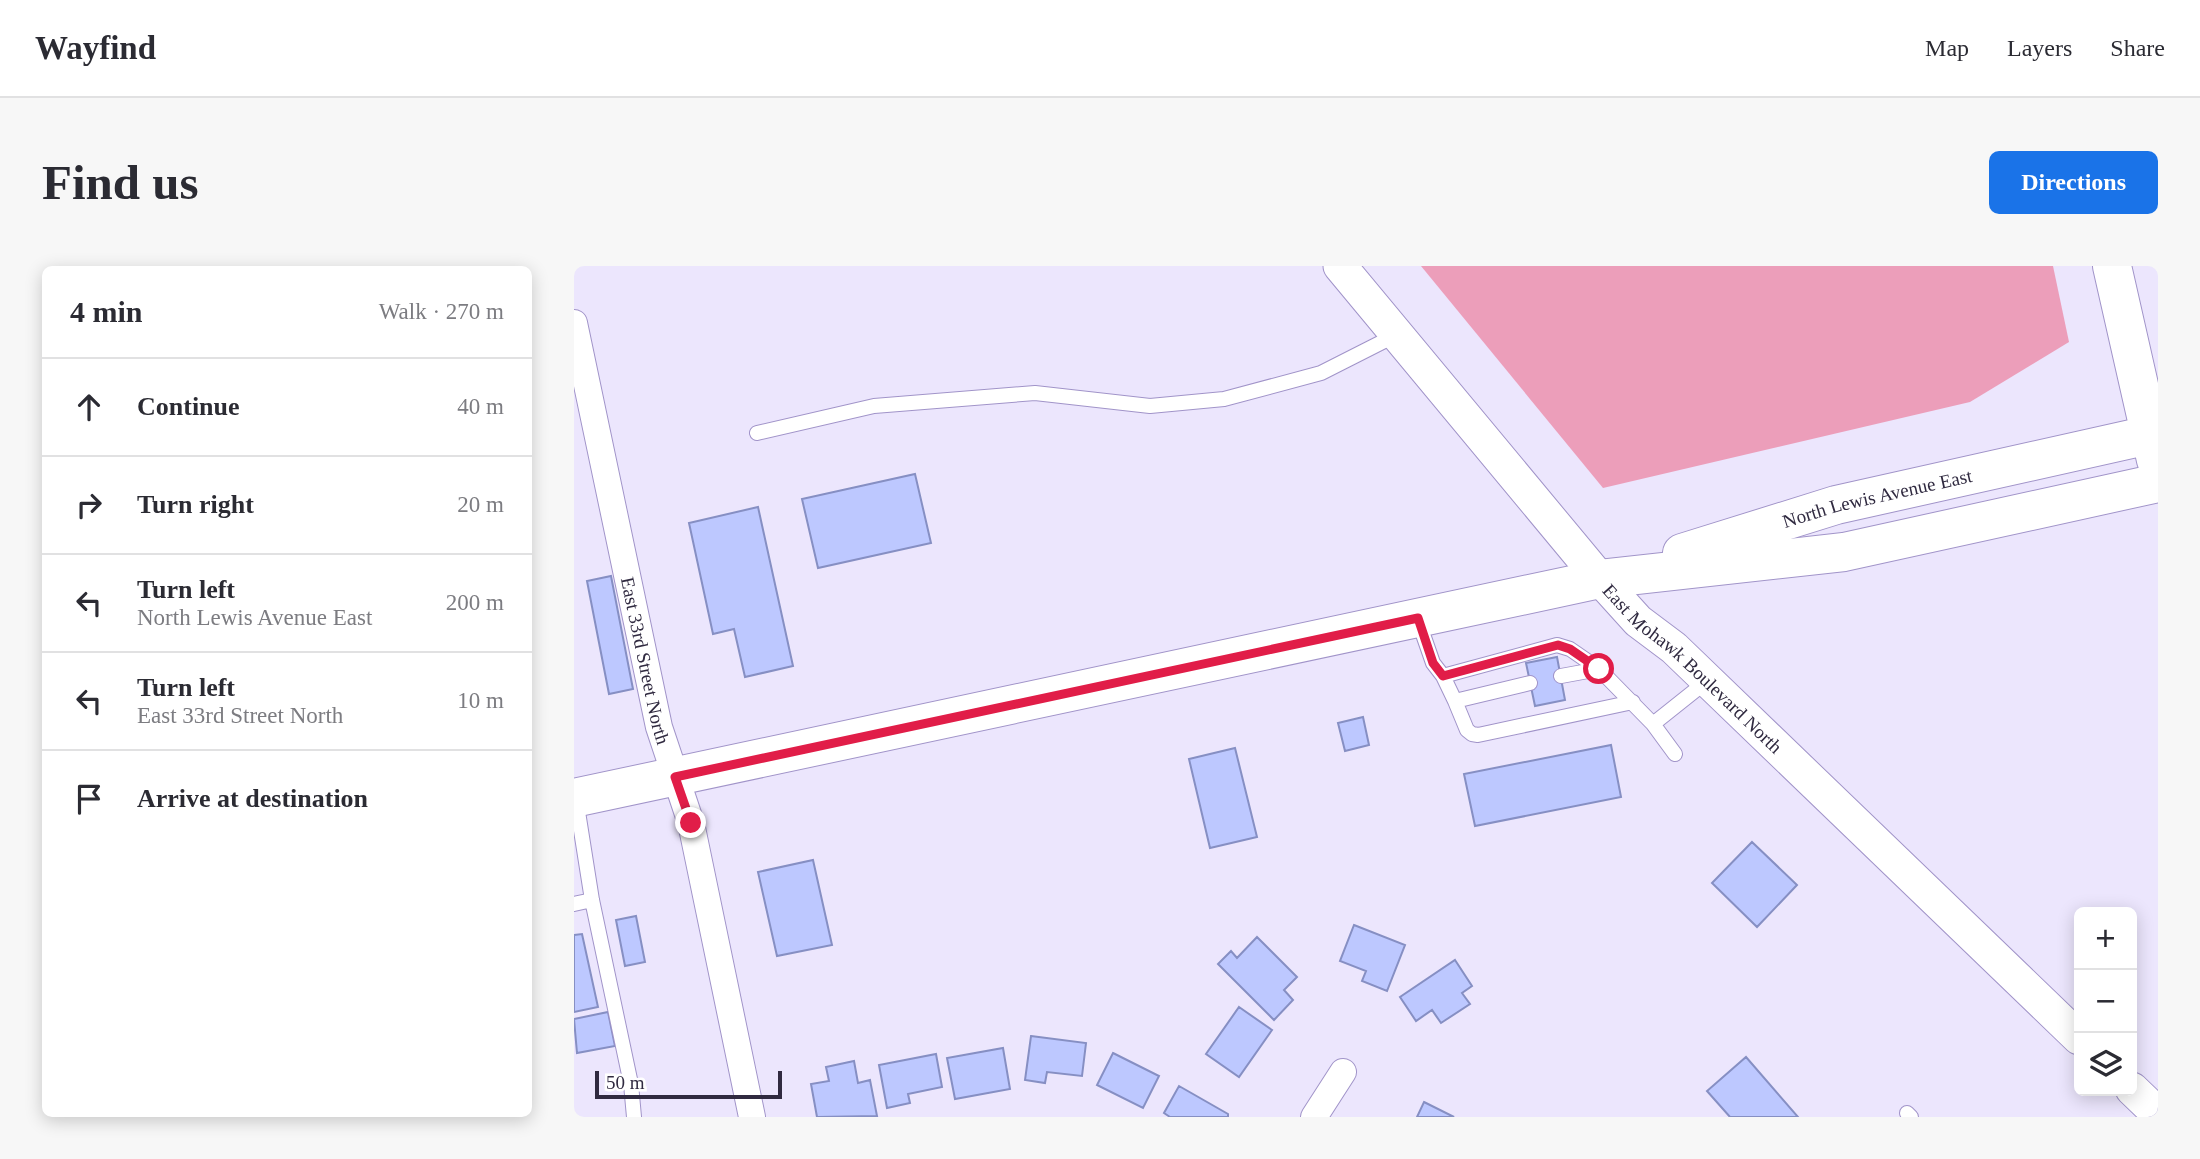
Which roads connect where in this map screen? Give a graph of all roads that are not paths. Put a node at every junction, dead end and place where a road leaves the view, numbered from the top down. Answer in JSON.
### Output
{"nodes":[{"id":1,"x":1340,"y":266,"type":"edge"},
{"id":2,"x":2112,"y":266,"type":"edge"},
{"id":3,"x":574,"y":323,"type":"edge"},
{"id":4,"x":1397,"y":334,"type":"junction"},
{"id":5,"x":757,"y":433,"type":"dead end"},
{"id":6,"x":2156,"y":446,"type":"edge"},
{"id":7,"x":2158,"y":483,"type":"edge"},
{"id":8,"x":1600,"y":579,"type":"junction"},
{"id":9,"x":1418,"y":618,"type":"junction"},
{"id":10,"x":1599,"y":669,"type":"junction"},
{"id":11,"x":1443,"y":676,"type":"junction"},
{"id":12,"x":1561,"y":676,"type":"dead end"},
{"id":13,"x":1707,"y":681,"type":"junction"},
{"id":14,"x":1530,"y":683,"type":"dead end"},
{"id":15,"x":1455,"y":701,"type":"junction"},
{"id":16,"x":1633,"y":702,"type":"junction"},
{"id":17,"x":1653,"y":724,"type":"junction"},
{"id":18,"x":1675,"y":754,"type":"dead end"},
{"id":19,"x":675,"y":777,"type":"junction"},
{"id":20,"x":575,"y":797,"type":"edge"},
{"id":21,"x":592,"y":900,"type":"junction"},
{"id":22,"x":574,"y":904,"type":"edge"},
{"id":23,"x":2074,"y":1033,"type":"edge"},
{"id":24,"x":1343,"y":1072,"type":"dead end"},
{"id":25,"x":2137,"y":1094,"type":"edge"},
{"id":26,"x":2158,"y":1114,"type":"edge"},
{"id":27,"x":634,"y":1117,"type":"edge"},
{"id":28,"x":752,"y":1117,"type":"edge"},
{"id":29,"x":1314,"y":1117,"type":"edge"}],
"edges":[{"from":1,"to":4,"type":"street","name":"East Mohawk Boulevard North"},
{"from":2,"to":6,"type":"main road"},
{"from":3,"to":19,"type":"street","name":"East 33rd Street North"},
{"from":4,"to":5,"type":"lane"},
{"from":4,"to":8,"type":"street","name":"East Mohawk Boulevard North"},
{"from":6,"to":8,"type":"main road","name":"North Lewis Avenue East"},
{"from":7,"to":8,"type":"main road","name":"North Lewis Avenue East"},
{"from":8,"to":9,"type":"main road","name":"North Lewis Avenue East"},
{"from":8,"to":13,"type":"street","name":"East Mohawk Boulevard North"},
{"from":9,"to":11,"type":"lane"},
{"from":9,"to":19,"type":"main road","name":"North Lewis Avenue East"},
{"from":10,"to":11,"type":"lane"},
{"from":10,"to":12,"type":"lane"},
{"from":10,"to":16,"type":"lane"},
{"from":11,"to":15,"type":"lane"},
{"from":13,"to":17,"type":"lane"},
{"from":13,"to":23,"type":"street","name":"East Mohawk Boulevard North"},
{"from":14,"to":15,"type":"lane"},
{"from":15,"to":16,"type":"lane"},
{"from":16,"to":17,"type":"lane"},
{"from":17,"to":18,"type":"lane"},
{"from":19,"to":20,"type":"main road","name":"North Lewis Avenue East"},
{"from":19,"to":28,"type":"street","name":"East 33rd Street North"},
{"from":20,"to":21,"type":"lane"},
{"from":21,"to":22,"type":"lane"},
{"from":21,"to":27,"type":"lane"},
{"from":24,"to":29,"type":"street"},
{"from":25,"to":26,"type":"street"}]}
